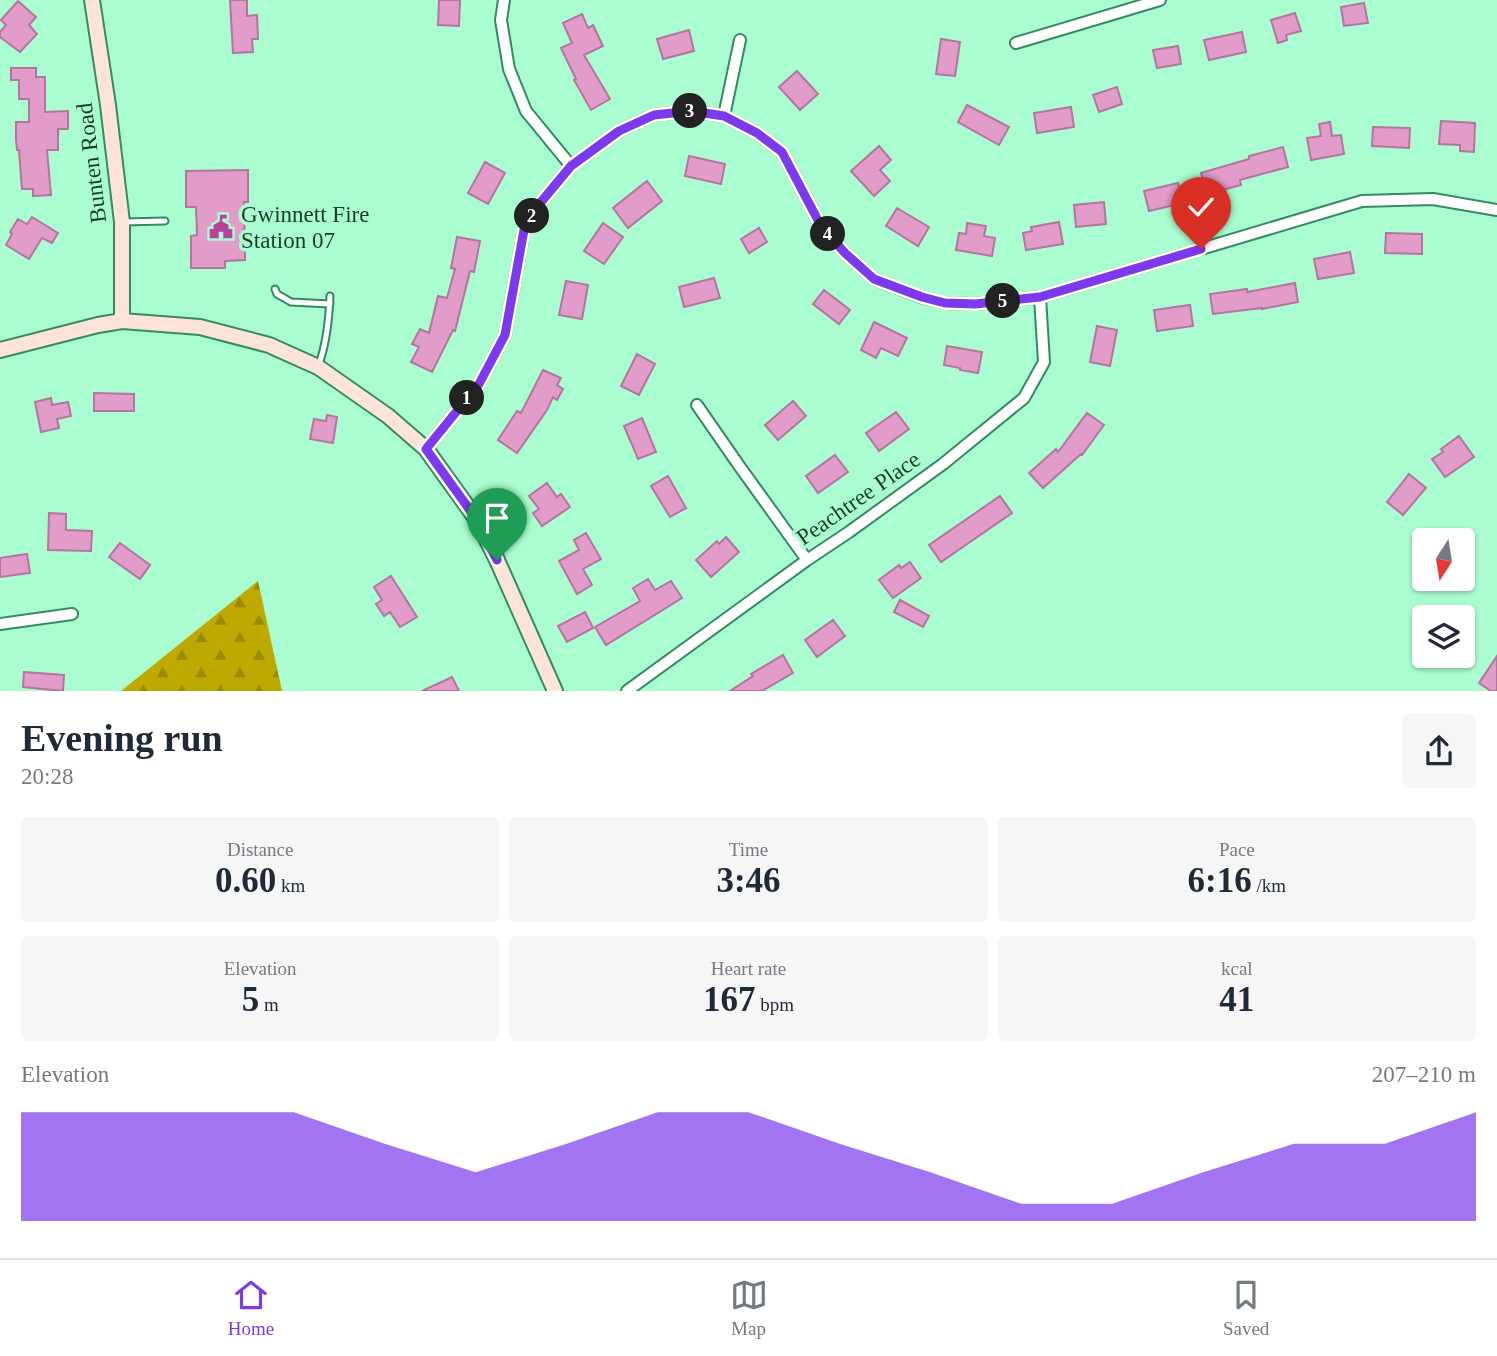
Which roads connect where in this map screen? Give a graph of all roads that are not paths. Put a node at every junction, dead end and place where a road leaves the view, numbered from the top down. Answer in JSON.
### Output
{"nodes":[{"id":1,"x":92,"y":0,"type":"edge"},
{"id":2,"x":504,"y":0,"type":"edge"},
{"id":3,"x":1160,"y":0,"type":"edge"},
{"id":4,"x":740,"y":40,"type":"dead end"},
{"id":5,"x":1016,"y":43,"type":"dead end"},
{"id":6,"x":724,"y":116,"type":"junction"},
{"id":7,"x":571,"y":166,"type":"junction"},
{"id":8,"x":1497,"y":210,"type":"edge"},
{"id":9,"x":166,"y":221,"type":"dead end"},
{"id":10,"x":122,"y":222,"type":"junction"},
{"id":11,"x":275,"y":289,"type":"dead end"},
{"id":12,"x":330,"y":296,"type":"dead end"},
{"id":13,"x":1040,"y":297,"type":"junction"},
{"id":14,"x":330,"y":304,"type":"junction"},
{"id":15,"x":122,"y":321,"type":"junction"},
{"id":16,"x":0,"y":350,"type":"edge"},
{"id":17,"x":318,"y":367,"type":"junction"},
{"id":18,"x":697,"y":405,"type":"dead end"},
{"id":19,"x":426,"y":449,"type":"junction"},
{"id":20,"x":807,"y":560,"type":"junction"},
{"id":21,"x":72,"y":614,"type":"dead end"},
{"id":22,"x":0,"y":624,"type":"edge"},
{"id":23,"x":555,"y":691,"type":"edge"},
{"id":24,"x":627,"y":691,"type":"edge"}],
"edges":[{"from":1,"to":10,"type":"main road","name":"Bunten Road"},
{"from":2,"to":7,"type":"street"},
{"from":3,"to":5,"type":"street"},
{"from":4,"to":6,"type":"street"},
{"from":6,"to":7,"type":"street"},
{"from":6,"to":13,"type":"street"},
{"from":7,"to":19,"type":"street"},
{"from":8,"to":13,"type":"street"},
{"from":9,"to":10,"type":"lane"},
{"from":10,"to":15,"type":"main road","name":"Bunten Road"},
{"from":11,"to":14,"type":"lane"},
{"from":12,"to":14,"type":"lane"},
{"from":13,"to":20,"type":"street","name":"Peachtree Place"},
{"from":14,"to":17,"type":"lane"},
{"from":15,"to":16,"type":"main road"},
{"from":15,"to":17,"type":"main road"},
{"from":17,"to":19,"type":"main road"},
{"from":18,"to":20,"type":"street"},
{"from":19,"to":23,"type":"main road"},
{"from":20,"to":24,"type":"street","name":"Peachtree Place"},
{"from":21,"to":22,"type":"street"}]}
